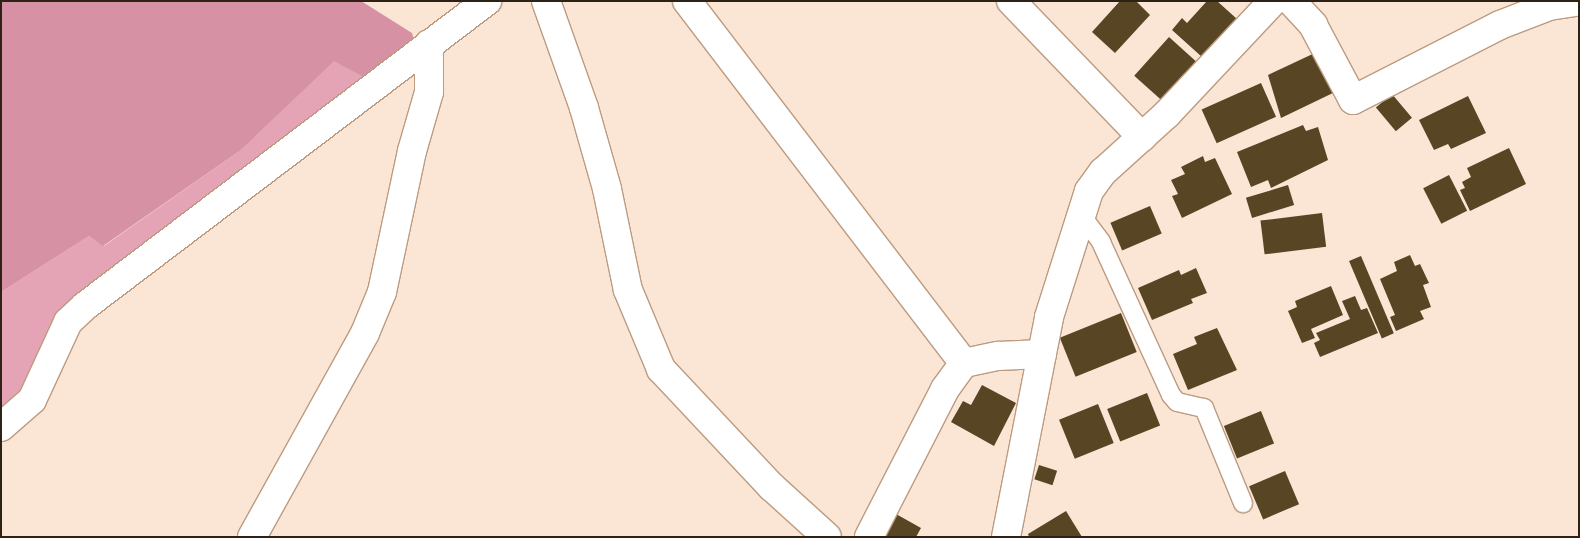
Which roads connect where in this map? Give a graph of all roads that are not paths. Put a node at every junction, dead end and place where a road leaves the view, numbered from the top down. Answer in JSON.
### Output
{"nodes":[{"id":1,"x":487,"y":1,"type":"edge"},
{"id":2,"x":546,"y":1,"type":"edge"},
{"id":3,"x":687,"y":1,"type":"edge"},
{"id":4,"x":1011,"y":1,"type":"edge"},
{"id":5,"x":1273,"y":1,"type":"edge"},
{"id":6,"x":1291,"y":1,"type":"edge"},
{"id":7,"x":1579,"y":1,"type":"edge"},
{"id":8,"x":429,"y":44,"type":"junction"},
{"id":9,"x":1142,"y":138,"type":"junction"},
{"id":10,"x":1081,"y":215,"type":"junction"},
{"id":11,"x":1042,"y":354,"type":"junction"},
{"id":12,"x":964,"y":363,"type":"junction"},
{"id":13,"x":1,"y":427,"type":"edge"},
{"id":14,"x":1243,"y":503,"type":"dead end"},
{"id":15,"x":252,"y":537,"type":"edge"},
{"id":16,"x":827,"y":537,"type":"edge"},
{"id":17,"x":869,"y":537,"type":"edge"},
{"id":18,"x":1006,"y":537,"type":"edge"}],
"edges":[{"from":1,"to":8,"type":"street"},
{"from":2,"to":16,"type":"street"},
{"from":3,"to":12,"type":"street"},
{"from":4,"to":9,"type":"street"},
{"from":5,"to":9,"type":"street"},
{"from":6,"to":7,"type":"street"},
{"from":8,"to":13,"type":"street"},
{"from":8,"to":15,"type":"street"},
{"from":9,"to":10,"type":"street"},
{"from":10,"to":11,"type":"street"},
{"from":10,"to":14,"type":"lane"},
{"from":11,"to":12,"type":"street"},
{"from":11,"to":18,"type":"street"},
{"from":12,"to":17,"type":"street"}]}
